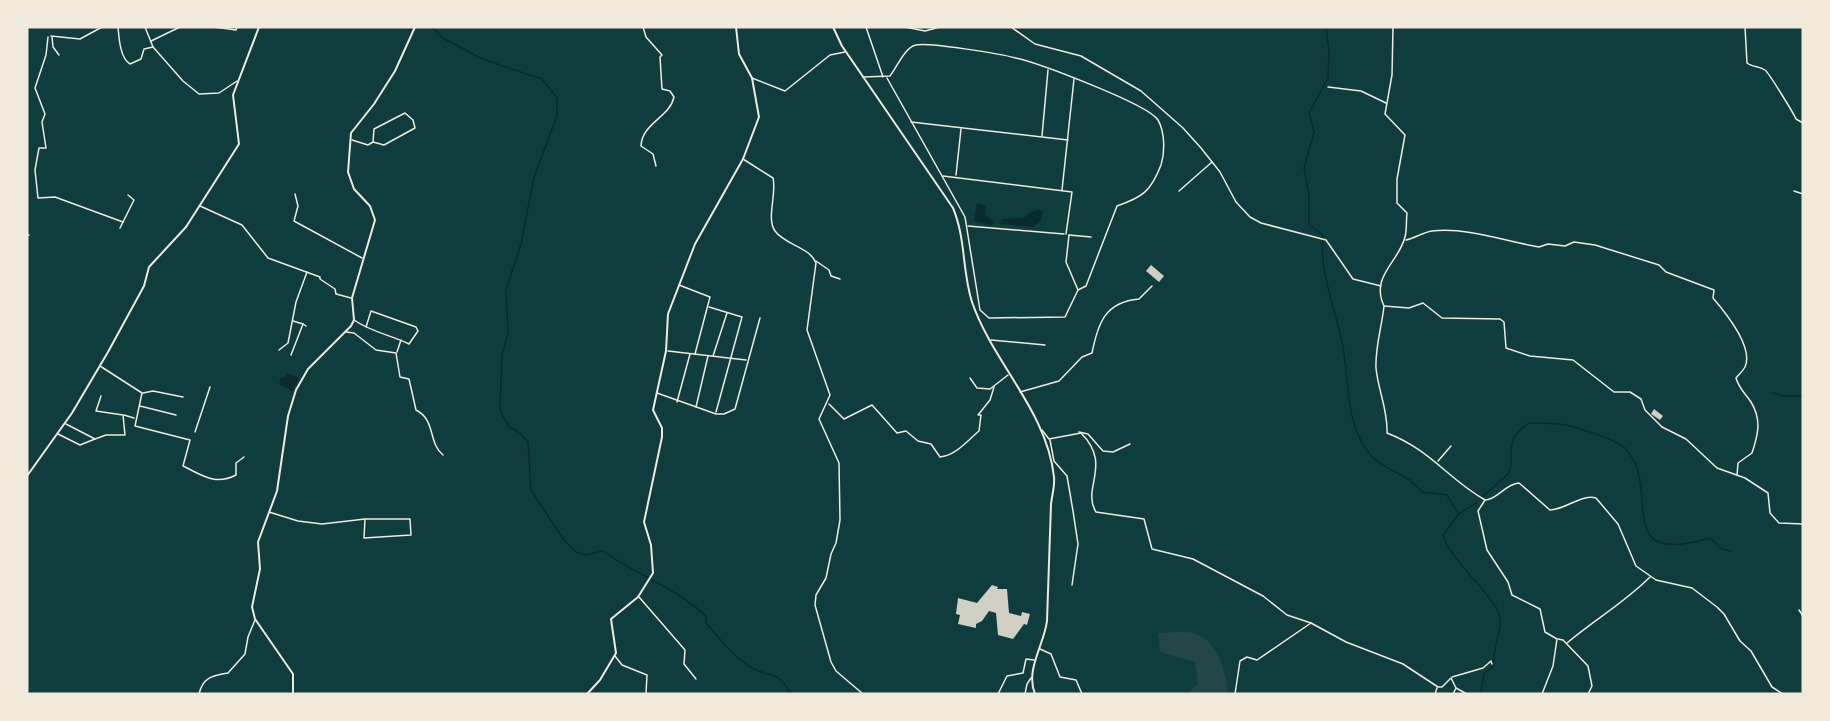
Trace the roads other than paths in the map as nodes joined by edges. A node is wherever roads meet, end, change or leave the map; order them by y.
1 (102, 27) edge
2 (118, 27) edge
3 (144, 27) edge
4 (180, 27) edge
5 (214, 27) edge
6 (237, 27) edge
7 (259, 27) edge
8 (415, 27) edge
9 (643, 27) edge
10 (736, 27) edge
11 (833, 27) edge
12 (866, 27) edge
13 (905, 27) edge
14 (940, 27) edge
15 (1011, 27) edge
16 (1393, 27) edge
17 (1745, 27) edge
18 (49, 37) junction
19 (152, 40) junction
20 (153, 47) junction
21 (845, 52) junction
22 (58, 55) dead end
23 (1048, 70) junction
24 (863, 77) junction
25 (883, 77) junction
26 (887, 77) junction
27 (752, 78) junction
28 (1074, 79) junction
29 (237, 81) junction
30 (1329, 87) dead end
31 (1387, 103) junction
32 (910, 122) junction
33 (1803, 123) edge
34 (961, 128) junction
35 (1042, 137) junction
36 (351, 140) junction
37 (1068, 140) junction
38 (373, 142) junction
39 (742, 159) junction
40 (1212, 162) junction
41 (656, 166) dead end
42 (943, 176) junction
43 (956, 176) junction
44 (1062, 191) junction
45 (1179, 191) dead end
46 (1794, 191) dead end
47 (295, 194) dead end
48 (1803, 194) edge
49 (128, 195) dead end
50 (200, 206) junction
51 (123, 222) junction
52 (967, 226) junction
53 (120, 228) dead end
54 (1067, 234) junction
55 (1091, 237) dead end
56 (1405, 240) junction
57 (362, 258) junction
58 (815, 260) junction
59 (307, 272) junction
60 (840, 279) dead end
61 (678, 285) junction
62 (1152, 285) dead end
63 (1382, 286) junction
64 (1078, 290) junction
65 (352, 298) junction
66 (1384, 306) junction
67 (709, 307) junction
68 (728, 312) junction
69 (760, 318) dead end
70 (354, 320) junction
71 (293, 321) junction
72 (366, 327) junction
73 (346, 332) junction
74 (401, 340) junction
75 (990, 340) junction
76 (1045, 345) dead end
77 (279, 350) dead end
78 (666, 351) junction
79 (396, 353) junction
80 (690, 353) junction
81 (695, 354) junction
82 (291, 355) dead end
83 (709, 355) junction
84 (713, 356) junction
85 (729, 358) junction
86 (747, 360) junction
87 (99, 366) junction
88 (1009, 374) junction
89 (970, 378) dead end
90 (210, 387) dead end
91 (994, 387) junction
92 (142, 393) junction
93 (657, 393) junction
94 (1020, 393) junction
95 (101, 396) dead end
96 (183, 397) dead end
97 (677, 402) junction
98 (828, 404) junction
99 (139, 406) junction
100 (696, 408) junction
101 (716, 414) junction
102 (123, 415) junction
103 (176, 415) dead end
104 (135, 418) junction
105 (65, 424) junction
106 (1042, 429) junction
107 (195, 432) dead end
108 (1078, 432) junction
109 (58, 434) junction
110 (95, 438) junction
111 (1049, 439) junction
112 (1130, 444) dead end
113 (1451, 447) dead end
114 (442, 455) dead end
115 (244, 457) dead end
116 (1437, 462) junction
117 (1737, 475) junction
118 (27, 476) edge
119 (1485, 500) junction
120 (268, 512) junction
121 (365, 519) junction
122 (1803, 524) edge
123 (1650, 577) junction
124 (1072, 585) dead end
125 (638, 597) junction
126 (1799, 610) dead end
127 (1803, 616) edge
128 (255, 619) junction
129 (1311, 623) junction
130 (1557, 639) junction
131 (1567, 643) junction
132 (1040, 649) junction
133 (615, 655) junction
134 (1036, 660) junction
135 (1492, 664) dead end
136 (1032, 678) junction
137 (1451, 678) junction
138 (696, 679) dead end
139 (1438, 687) junction
140 (1456, 688) junction
141 (199, 694) edge
142 (293, 694) edge
143 (587, 694) edge
144 (646, 694) edge
145 (863, 694) edge
146 (998, 694) edge
147 (1025, 694) edge
148 (1035, 694) edge
149 (1082, 694) edge
150 (1235, 694) edge
151 (1435, 694) edge
152 (1453, 694) edge
153 (1467, 694) edge
154 (1542, 694) edge
155 (1588, 694) edge
156 (1783, 694) edge

1 - 18 street
2 - 20 street
3 - 19 street
4 - 19 street
5 - 6 street
7 - 29 main road
8 - 36 main road
9 - 41 street
10 - 27 main road
11 - 21 main road
12 - 25 street
13 - 14 street
15 - 40 street
16 - 31 street
17 - 33 street
18 - 22 street
18 - 51 street
19 - 20 street
20 - 29 street
21 - 24 main road
21 - 27 street
23 - 26 street
23 - 28 street
23 - 35 street
24 - 25 street
24 - 75 main road
25 - 26 street
26 - 32 street
27 - 39 main road
28 - 37 street
28 - 64 street
29 - 50 main road
30 - 31 street
31 - 56 street
32 - 34 street
32 - 42 street
34 - 35 street
34 - 43 street
35 - 37 street
36 - 38 street
36 - 57 main road
37 - 44 street
38 - 38 street
39 - 58 street
39 - 61 main road
40 - 45 street
40 - 63 street
42 - 43 street
42 - 52 street
43 - 44 street
44 - 54 street
46 - 48 street
47 - 57 street
49 - 51 street
50 - 59 street
50 - 87 main road
51 - 53 street
52 - 54 street
52 - 64 street
54 - 55 street
54 - 64 street
56 - 63 street
56 - 117 street
57 - 65 main road
58 - 60 street
58 - 98 street
59 - 65 street
59 - 71 street
61 - 67 street
61 - 78 main road
62 - 94 street
63 - 66 street
65 - 70 main road
66 - 116 street
66 - 117 street
67 - 68 street
67 - 81 street
68 - 84 street
68 - 85 street
69 - 86 street
70 - 72 street
70 - 73 main road
71 - 77 street
71 - 82 street
72 - 74 street
72 - 74 street
73 - 79 street
73 - 120 main road
74 - 79 street
75 - 76 street
75 - 88 main road
78 - 80 street
78 - 93 main road
79 - 114 street
80 - 81 street
80 - 97 street
81 - 83 street
83 - 84 street
83 - 100 street
84 - 85 street
85 - 86 street
85 - 101 street
86 - 101 street
87 - 92 street
87 - 105 main road
88 - 91 street
88 - 94 main road
89 - 91 street
90 - 107 street
91 - 98 street
92 - 96 street
92 - 99 street
93 - 97 street
93 - 125 main road
94 - 106 main road
95 - 102 street
97 - 100 street
98 - 145 street
99 - 103 street
99 - 104 street
100 - 101 street
102 - 104 street
102 - 110 street
104 - 115 street
105 - 109 main road
105 - 110 street
106 - 111 street
106 - 132 main road
108 - 111 street
108 - 112 street
108 - 129 street
109 - 110 street
109 - 118 main road
111 - 124 street
113 - 116 street
116 - 119 street
117 - 122 street
119 - 123 street
119 - 130 street
120 - 121 street
120 - 128 main road
121 - 121 street
123 - 131 street
123 - 156 street
125 - 133 main road
125 - 138 street
126 - 127 street
128 - 141 street
128 - 142 main road
129 - 139 street
129 - 150 street
130 - 131 street
130 - 154 street
131 - 155 street
132 - 134 main road
132 - 149 street
133 - 143 main road
133 - 144 street
134 - 136 main road
134 - 146 street
135 - 137 street
136 - 147 street
136 - 148 main road
137 - 139 street
137 - 140 street
139 - 151 street
140 - 152 street
140 - 153 street

